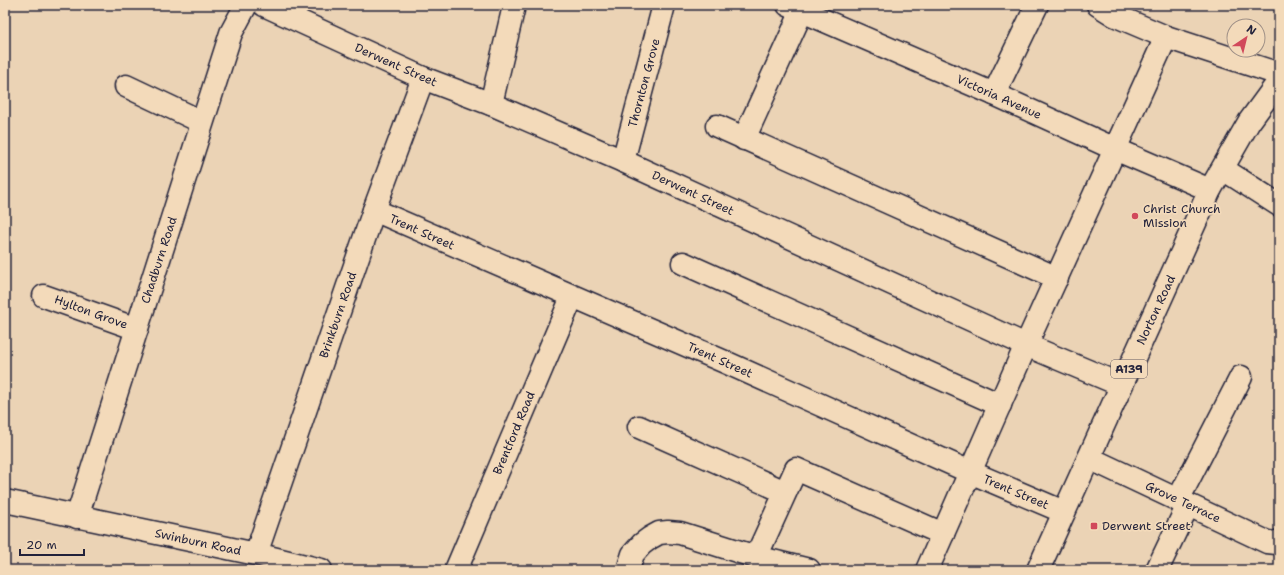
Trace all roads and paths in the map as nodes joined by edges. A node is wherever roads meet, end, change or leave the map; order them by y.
1 (246, 5) edge
2 (264, 5) edge
3 (664, 5) edge
4 (1036, 5) edge
5 (514, 6) dead end
6 (795, 8) edge
7 (1110, 8) edge
8 (1166, 37) junction
9 (1279, 74) edge
10 (422, 78) junction
11 (1279, 81) edge
12 (126, 86) dead end
13 (994, 94) junction
14 (490, 104) junction
15 (202, 122) junction
16 (717, 126) dead end
17 (744, 139) junction
18 (1115, 149) junction
19 (623, 161) junction
20 (1223, 169) junction
21 (1210, 190) junction
22 (1279, 205) edge
23 (374, 210) junction
24 (683, 263) dead end
25 (1057, 278) junction
26 (44, 296) dead end
27 (572, 297) junction
28 (137, 329) junction
29 (1026, 345) junction
30 (1241, 378) dead end
31 (1121, 385) junction
32 (1000, 405) junction
33 (639, 427) dead end
34 (1089, 458) junction
35 (970, 472) junction
36 (785, 492) junction
37 (5, 501) edge
38 (1183, 502) junction
39 (1064, 512) junction
40 (77, 517) junction
41 (943, 534) junction
42 (1279, 541) edge
43 (256, 554) junction
44 (756, 557) junction
45 (321, 570) edge
46 (456, 570) edge
47 (628, 570) edge
48 (809, 570) edge
49 (927, 570) edge
50 (1038, 570) edge
51 (1157, 570) edge

1 - 15 street, Chadburn Road
2 - 10 street, Derwent Street
3 - 19 street, Thornton Grove
4 - 13 street
5 - 14 street
6 - 13 street, Victoria Avenue
6 - 17 street
7 - 8 street
8 - 9 street
8 - 18 street
10 - 14 street, Derwent Street
10 - 23 street, Brinkburn Road
11 - 20 street, Norton Road / A139
12 - 15 street
13 - 18 street, Victoria Avenue
14 - 19 street, Derwent Street
15 - 28 street, Chadburn Road
16 - 17 street
17 - 25 street
18 - 21 street, Victoria Avenue
18 - 25 street
19 - 29 street, Derwent Street
20 - 21 street, Norton Road / A139
20 - 22 street
21 - 31 street, Norton Road / A139
23 - 27 street, Trent Street
23 - 43 street, Brinkburn Road
24 - 32 street
25 - 29 street
26 - 28 street, Hylton Grove
27 - 35 street, Trent Street
27 - 46 street, Brentford Road
28 - 40 street, Chadburn Road
29 - 31 street, Derwent Street
29 - 32 street
30 - 38 street
31 - 34 street, Norton Road / A139
32 - 35 street
33 - 36 street
34 - 38 street, Grove Terrace
34 - 39 street, Norton Road / A139
35 - 39 street, Trent Street
35 - 41 street
36 - 41 street
36 - 44 street
37 - 40 street, Swinburn Road
38 - 42 street, Grove Terrace
38 - 51 street
39 - 50 street, Norton Road / A139
40 - 43 street, Swinburn Road
41 - 49 street
43 - 45 street, Swinburn Road
44 - 47 street
44 - 48 street

